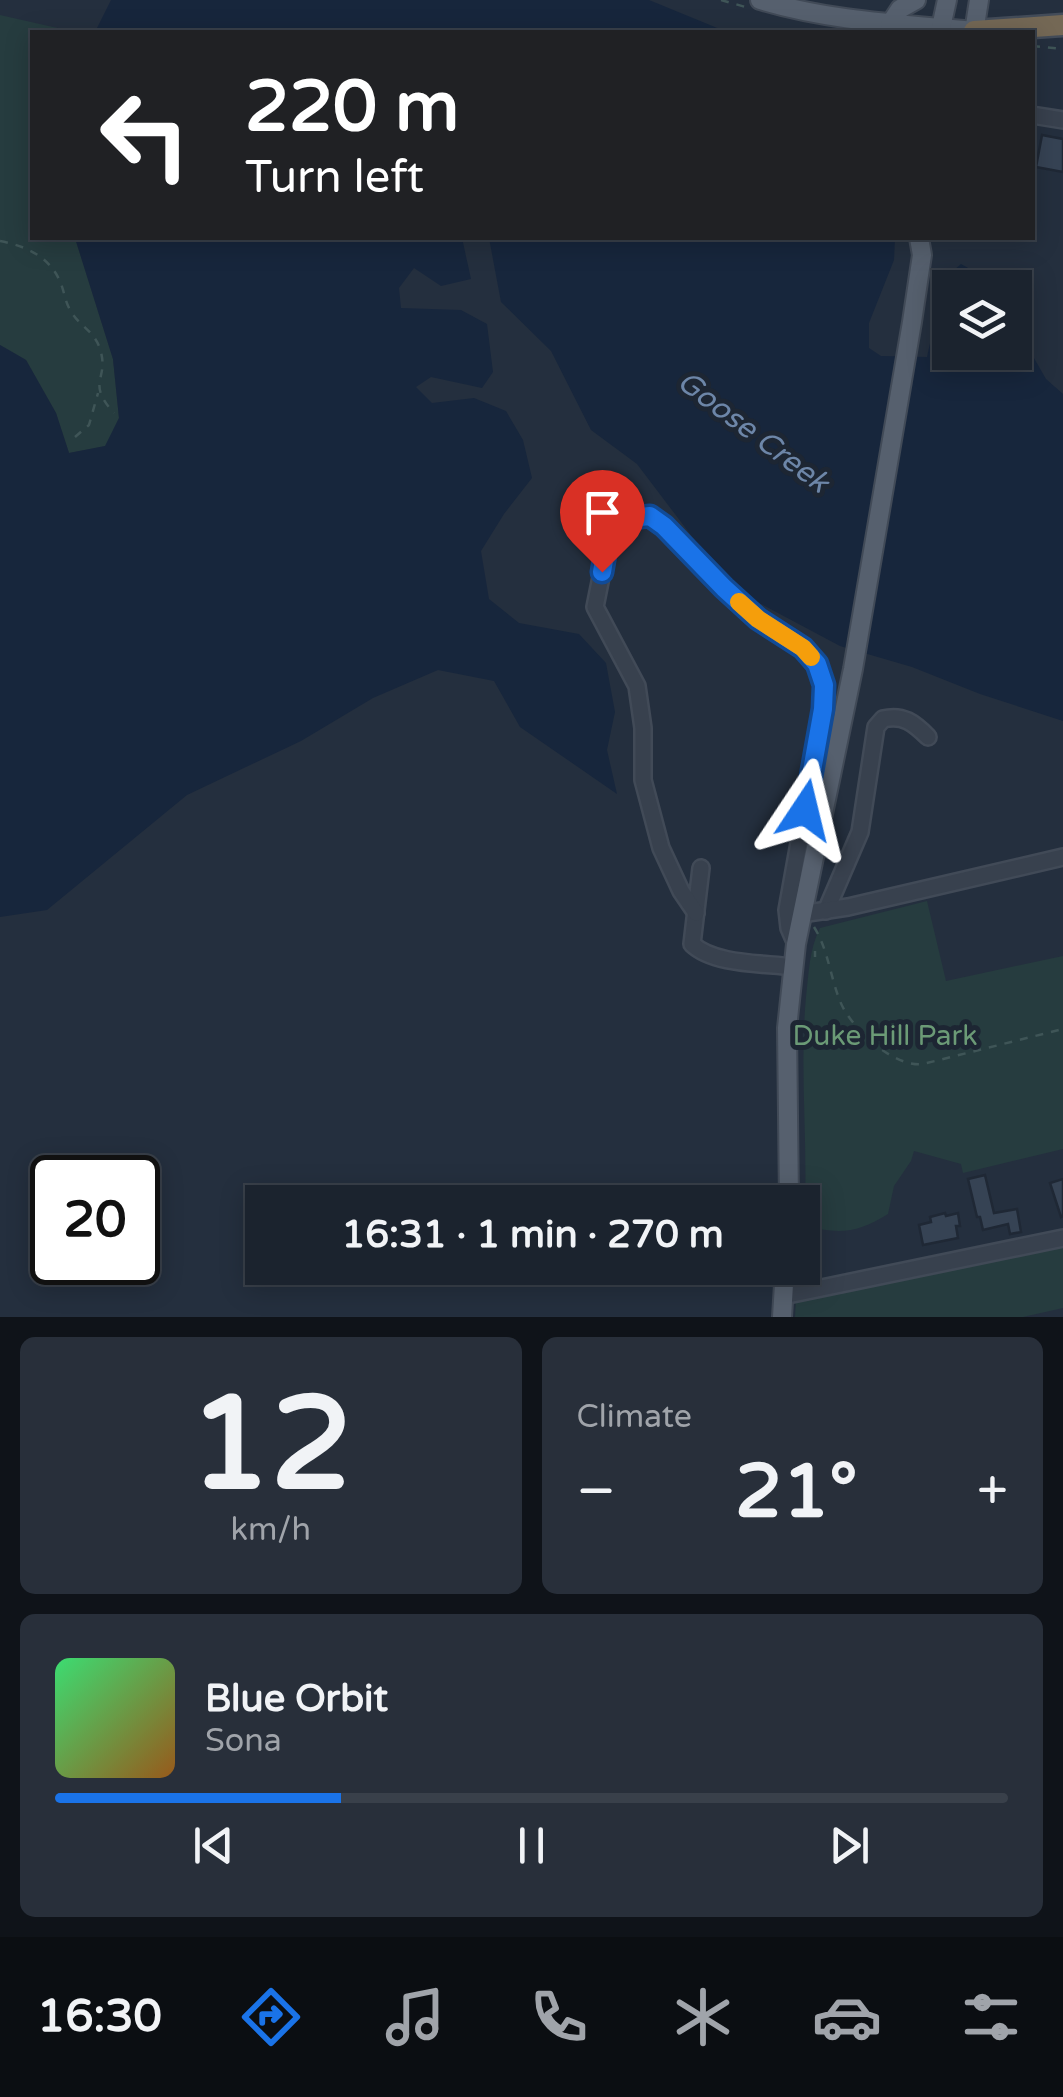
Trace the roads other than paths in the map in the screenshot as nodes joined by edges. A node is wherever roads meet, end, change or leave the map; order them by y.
1 (760, 0) edge
2 (916, 0) edge
3 (947, 0) edge
4 (980, 0) edge
5 (812, 13) junction
6 (890, 24) junction
7 (1063, 25) edge
8 (837, 30) edge
9 (940, 30) edge
10 (974, 30) edge
11 (999, 30) edge
12 (1035, 115) edge
13 (1063, 120) edge
14 (921, 246) edge
15 (928, 736) dead end
16 (1063, 856) edge
17 (701, 868) dead end
18 (826, 911) junction
19 (696, 914) junction
20 (810, 923) junction
21 (806, 941) junction
22 (793, 967) junction
23 (789, 1185) edge
24 (1063, 1238) edge
25 (784, 1285) edge
26 (783, 1296) junction
27 (782, 1317) edge

1 - 5 main road
2 - 6 main road
3 - 9 main road
4 - 10 main road
5 - 6 main road
5 - 8 main road
6 - 9 main road
7 - 11 highway
12 - 13 street
14 - 20 main road
15 - 18 street
16 - 18 street
17 - 19 street
18 - 20 street
19 - 21 street
19 - 22 street
20 - 21 main road
21 - 22 main road
22 - 23 main road
24 - 26 street
25 - 26 main road
26 - 27 main road

